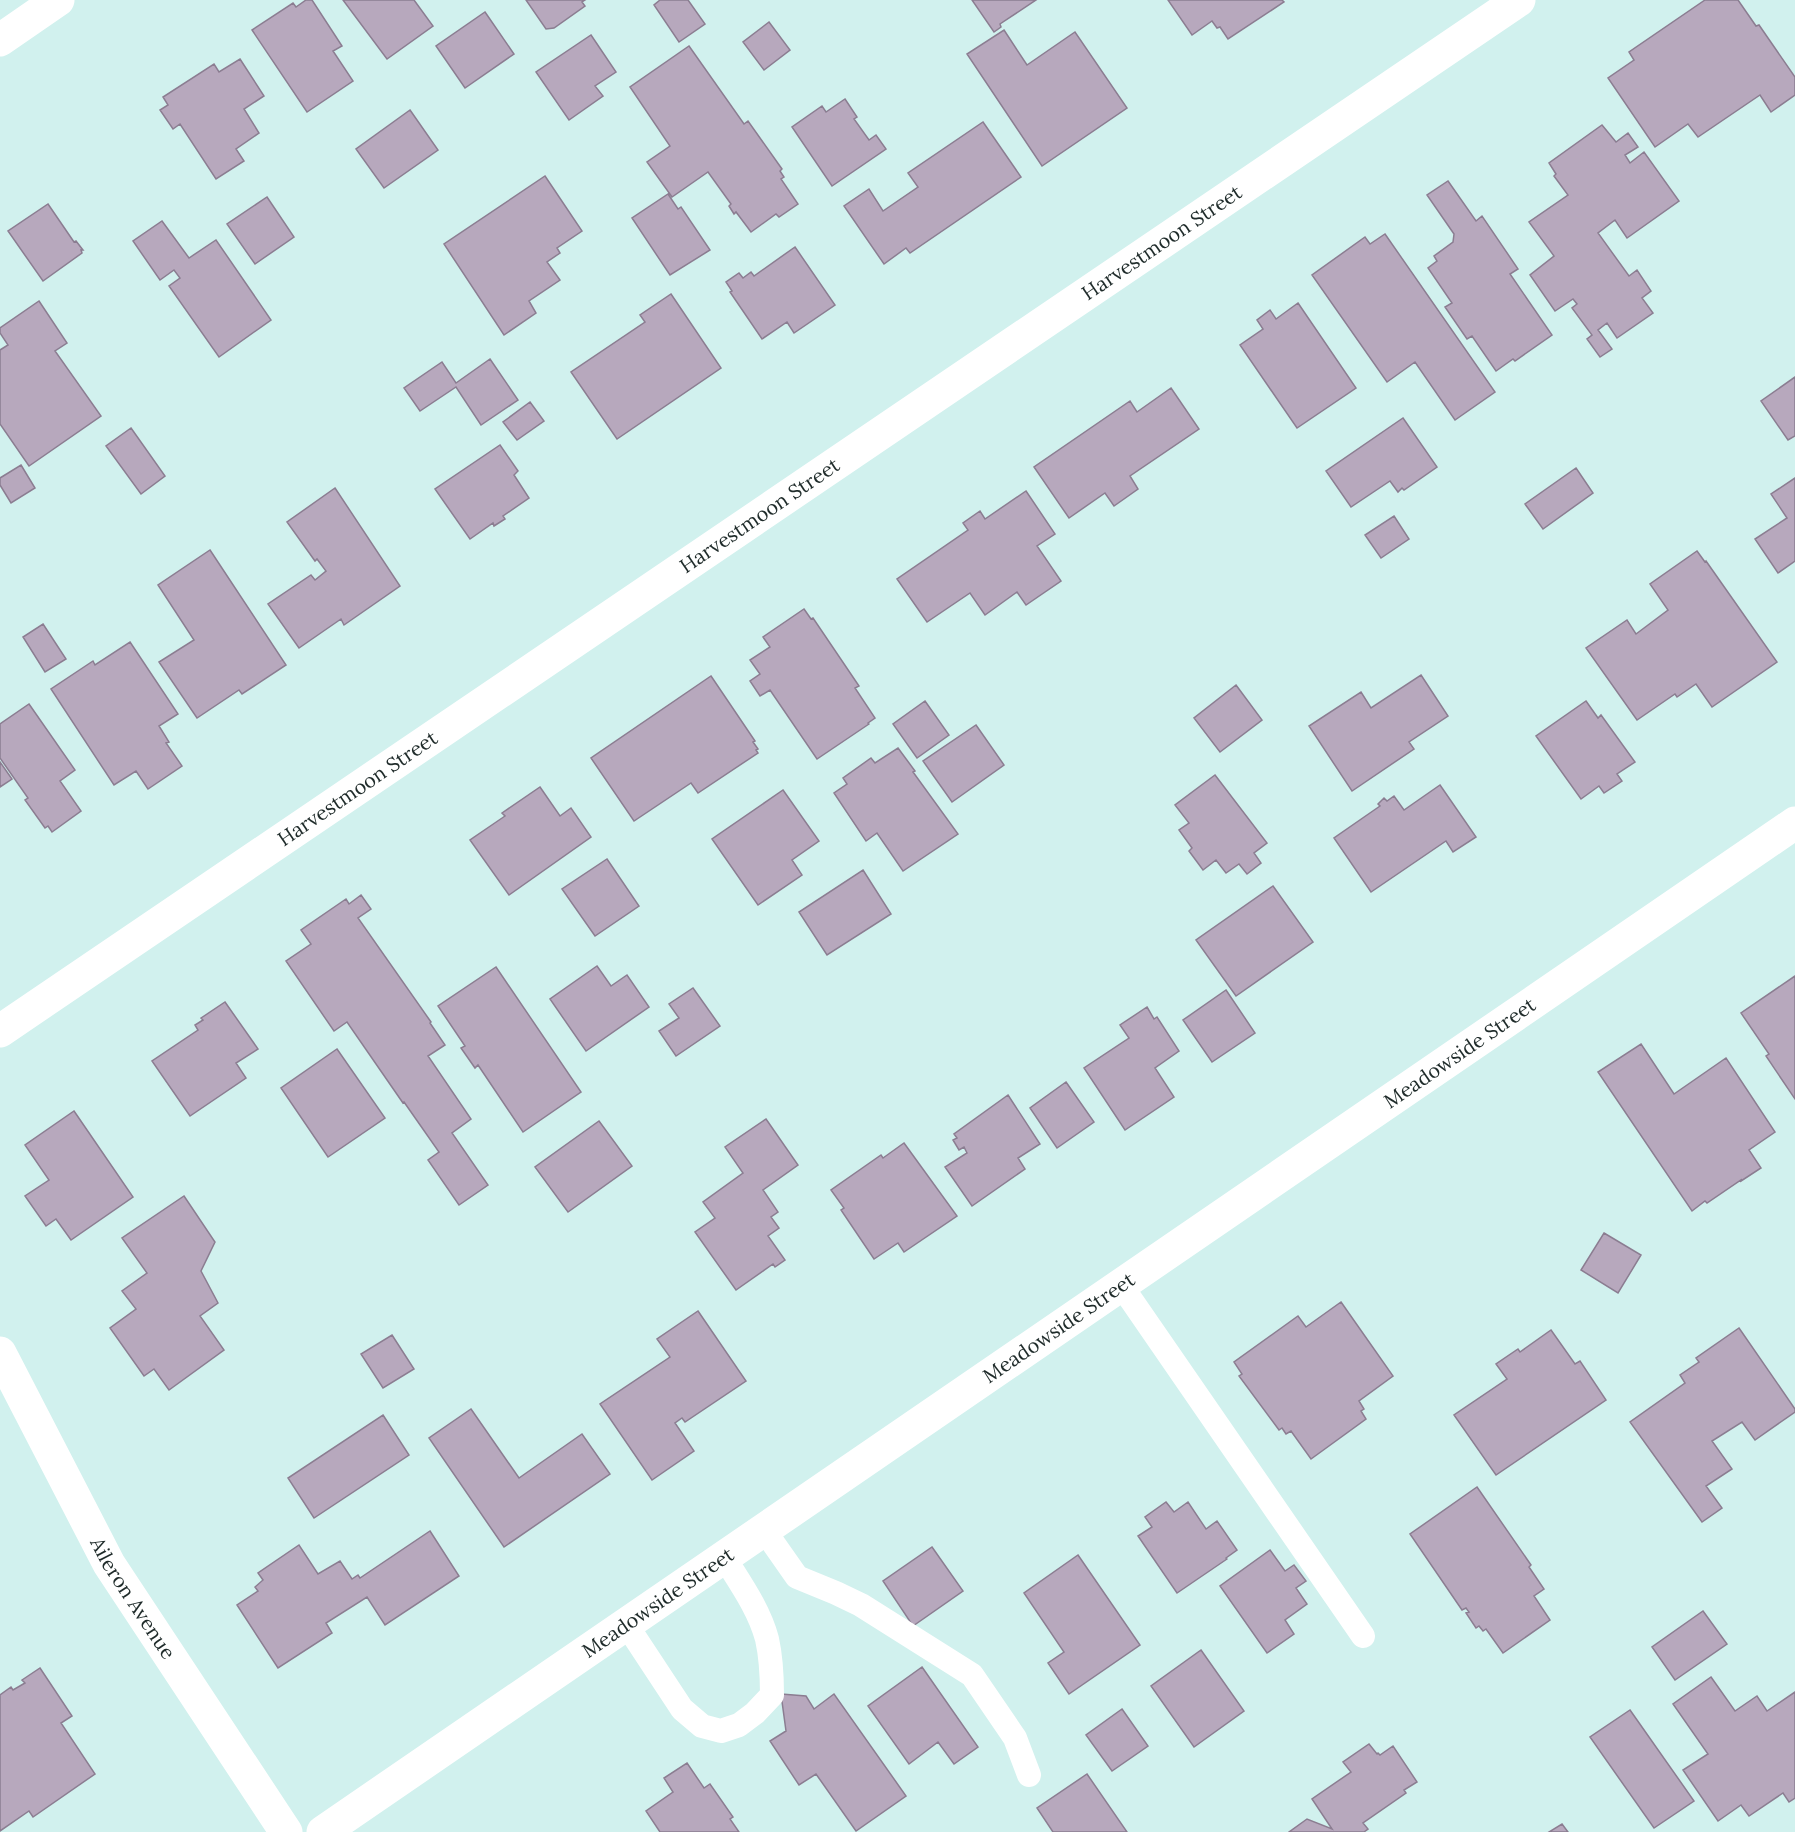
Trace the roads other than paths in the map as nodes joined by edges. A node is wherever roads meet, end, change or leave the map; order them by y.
1 (58, 0) edge
2 (1519, 0) edge
3 (0, 40) edge
4 (1795, 823) edge
5 (0, 1031) edge
6 (1121, 1285) junction
7 (0, 1353) edge
8 (764, 1530) junction
9 (724, 1557) junction
10 (626, 1624) junction
11 (1363, 1636) dead end
12 (1029, 1775) dead end
13 (286, 1832) edge
14 (323, 1832) edge

1 - 3 street
2 - 5 street, Harvestmoon Street
4 - 6 street, Meadowside Street
6 - 8 street, Meadowside Street
6 - 11 lane
7 - 13 street, Aileron Avenue
8 - 9 street, Meadowside Street
8 - 12 lane
9 - 10 street, Meadowside Street
9 - 10 lane
10 - 14 street, Meadowside Street

